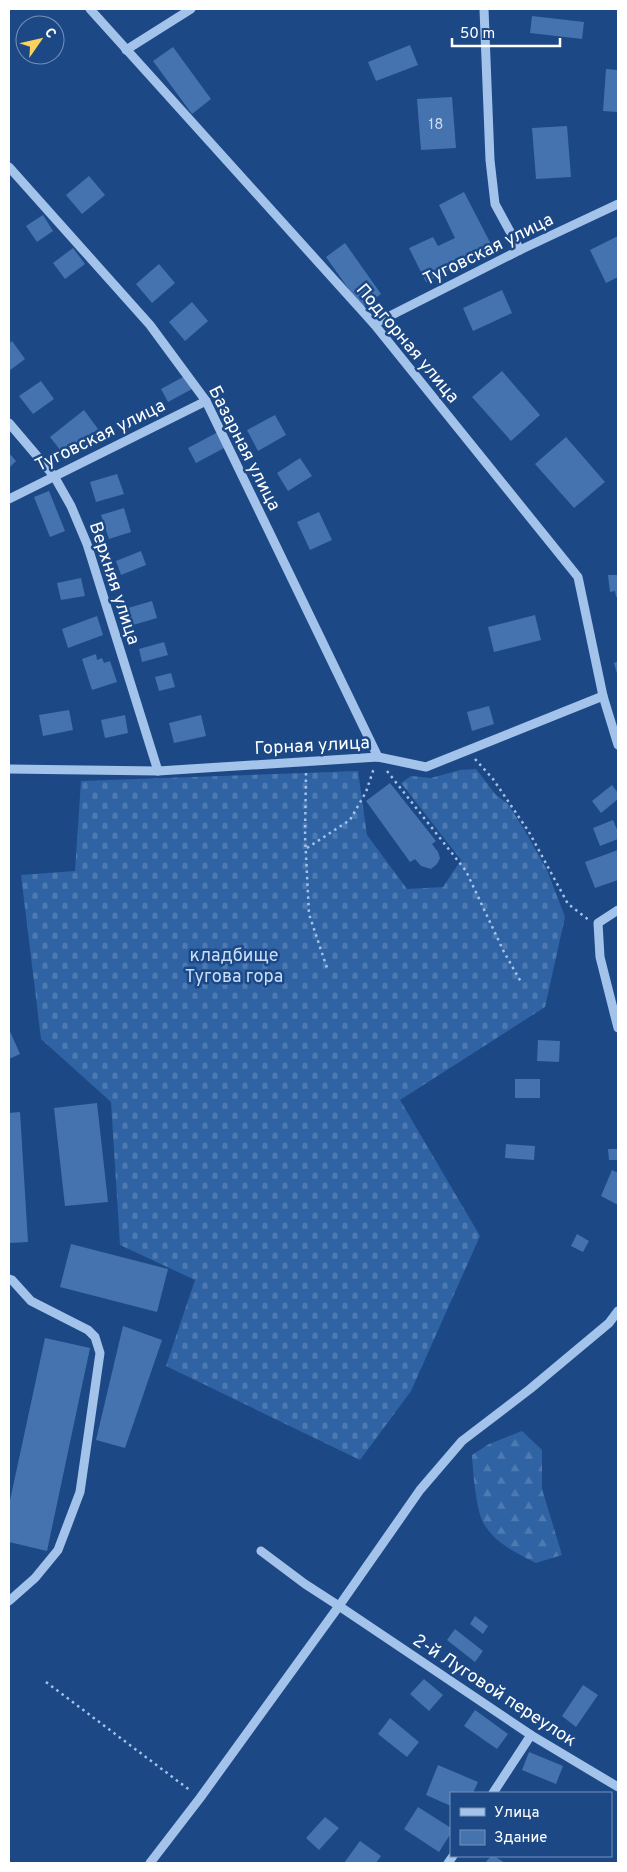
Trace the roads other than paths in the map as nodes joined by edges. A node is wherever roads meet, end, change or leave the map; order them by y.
1 (90, 9) edge
2 (191, 9) edge
3 (484, 9) edge
4 (126, 50) junction
5 (9, 167) edge
6 (618, 204) edge
7 (520, 250) junction
8 (374, 324) junction
9 (206, 401) junction
10 (9, 423) edge
11 (54, 476) junction
12 (9, 498) edge
13 (603, 696) junction
14 (618, 745) edge
15 (378, 757) junction
16 (9, 770) edge
17 (158, 771) junction
18 (618, 910) edge
19 (618, 1028) edge
20 (9, 1279) edge
21 (618, 1311) edge
22 (260, 1551) dead end
23 (9, 1601) edge
24 (339, 1606) junction
25 (531, 1735) junction
26 (618, 1787) edge
27 (494, 1792) edge
28 (150, 1863) edge

1 - 4 street, Подгорная улица
2 - 4 street
3 - 7 street
4 - 8 street, Подгорная улица
5 - 9 street, Базарная улица
6 - 7 street, Туговская улица
7 - 8 street, Туговская улица
8 - 13 street, Подгорная улица
9 - 11 street, Туговская улица
9 - 15 street, Базарная улица
10 - 11 street, Верхняя улица
11 - 12 street, Туговская улица
11 - 17 street, Верхняя улица
13 - 14 street, Подгорная улица
13 - 15 street, Горная улица
15 - 17 street, Горная улица
16 - 17 street, Горная улица
18 - 19 street
20 - 23 street
21 - 24 street
22 - 24 street, 2-й Луговой переулок
24 - 25 street, 2-й Луговой переулок
24 - 28 street
25 - 26 street, 2-й Луговой переулок
25 - 27 street

